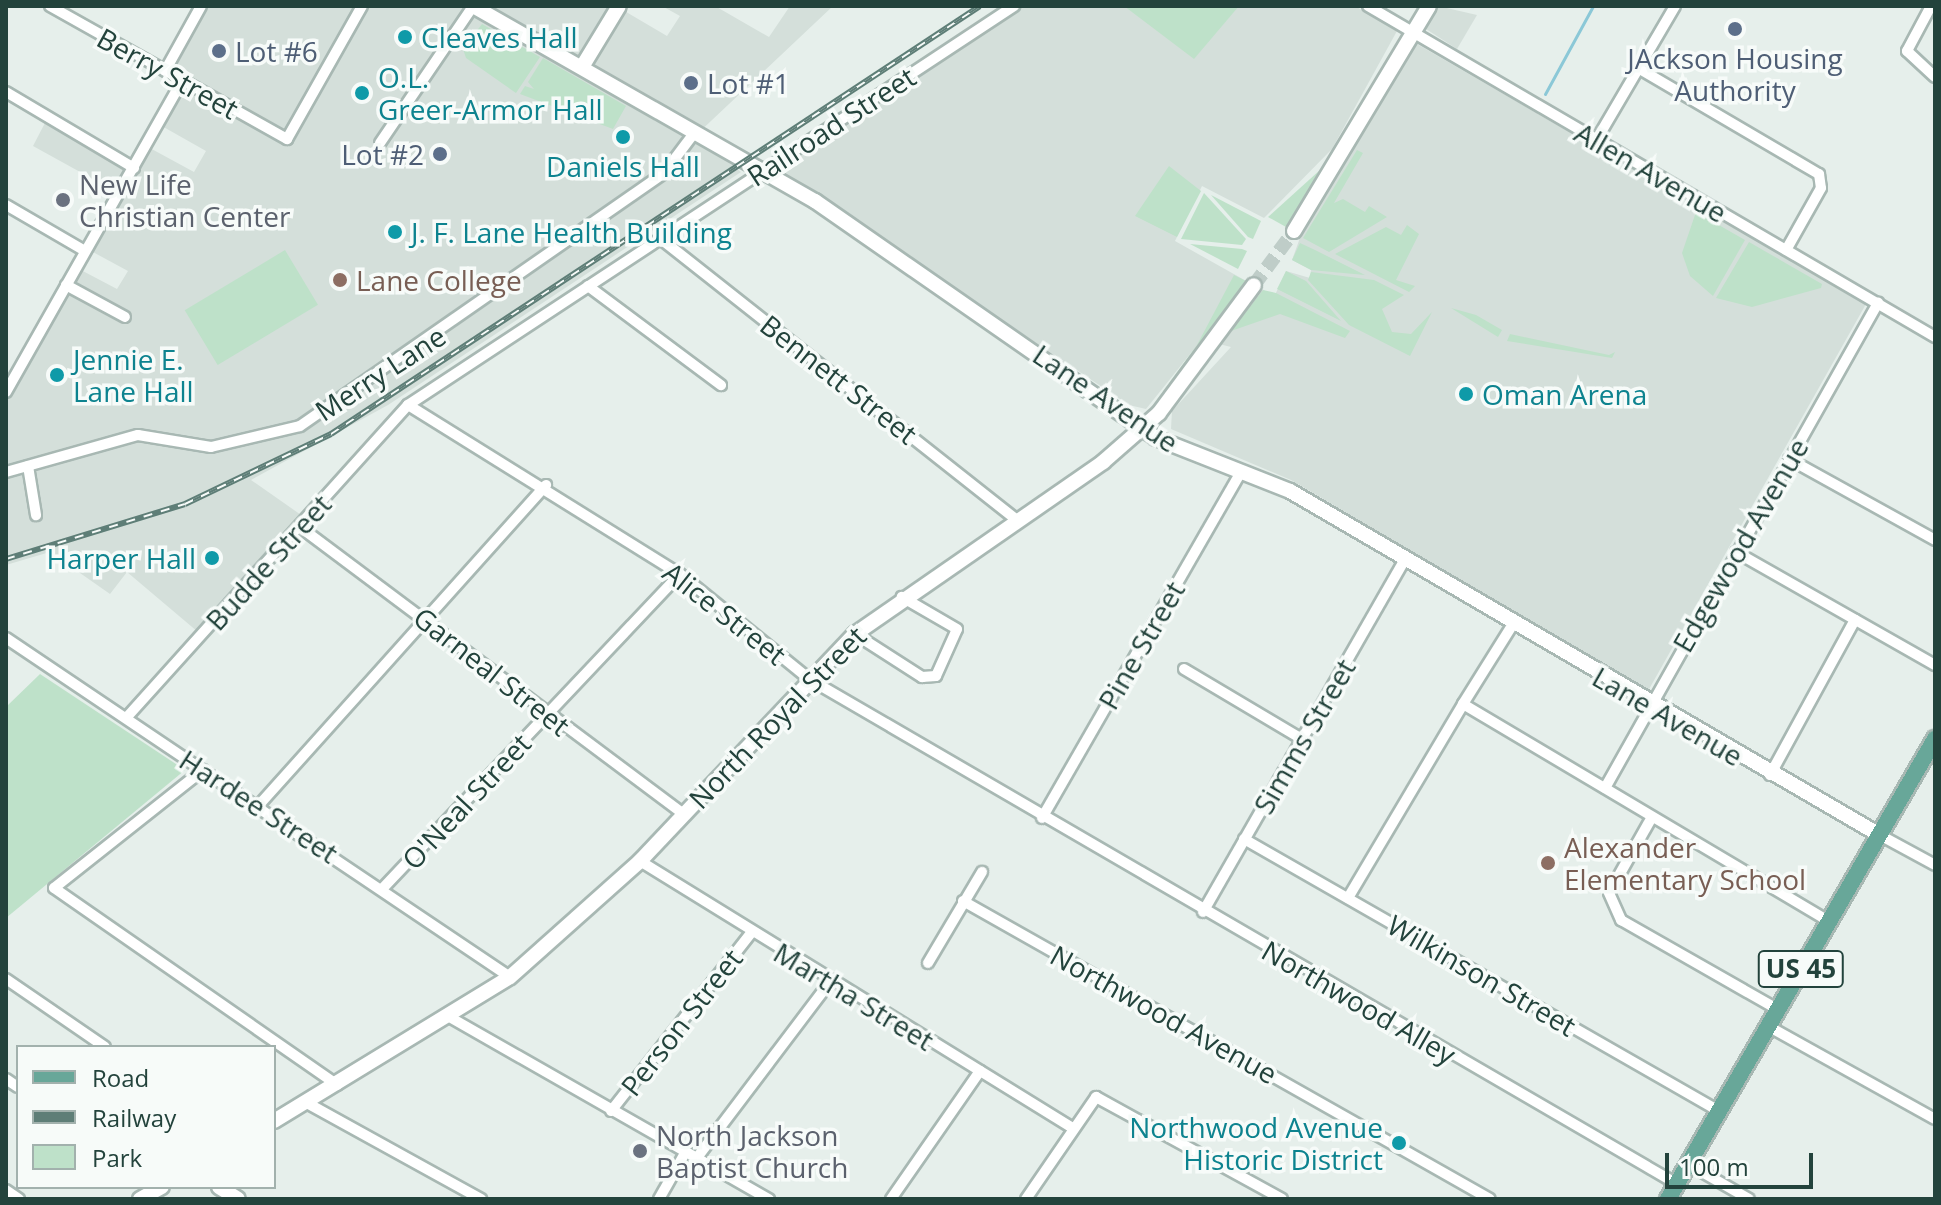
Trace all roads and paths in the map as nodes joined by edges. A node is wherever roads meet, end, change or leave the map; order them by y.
1 (50, 6) edge
2 (201, 6) edge
3 (362, 6) edge
4 (473, 6) edge
5 (619, 6) edge
6 (1014, 6) edge
7 (1368, 6) edge
8 (1429, 6) edge
9 (1675, 6) edge
10 (1926, 8) edge
11 (1413, 33) junction
12 (582, 67) junction
13 (1638, 68) junction
14 (165, 71) junction
15 (1935, 77) edge
16 (182, 81) junction
17 (6, 92) edge
18 (695, 132) junction
19 (1597, 139) junction
20 (380, 143) dead end
21 (134, 168) junction
22 (761, 170) junction
23 (6, 205) edge
24 (1294, 231) tunnel mouth
25 (661, 239) junction
26 (1786, 250) junction
27 (85, 251) junction
28 (66, 285) junction
29 (1254, 285) tunnel mouth
30 (588, 286) junction
31 (1878, 303) junction
32 (125, 317) dead end
33 (1935, 337) edge
34 (721, 385) dead end
35 (6, 392) edge
36 (408, 405) junction
37 (1141, 429) junction
38 (1789, 459) junction
39 (28, 466) junction
40 (6, 472) edge
41 (1241, 472) junction
42 (546, 485) junction
43 (36, 515) dead end
44 (1015, 519) junction
45 (300, 527) junction
46 (1935, 540) edge
47 (1736, 552) junction
48 (1405, 560) junction
49 (680, 574) junction
50 (901, 596) junction
51 (425, 618) junction
52 (1855, 620) junction
53 (1513, 624) junction
54 (855, 634) junction
55 (6, 638) edge
56 (1935, 665) edge
57 (1184, 669) dead end
58 (809, 679) junction
59 (1463, 704) junction
60 (1649, 706) junction
61 (548, 715) junction
62 (127, 717) junction
63 (1302, 739) junction
64 (1935, 739) edge
65 (203, 770) junction
66 (1770, 775) junction
67 (1605, 788) junction
68 (259, 805) junction
69 (684, 814) junction
70 (1652, 817) junction
71 (1042, 818) junction
72 (1878, 834) junction
73 (1244, 839) junction
74 (640, 861) junction
75 (1935, 865) edge
76 (982, 872) dead end
77 (383, 888) junction
78 (1348, 898) junction
79 (963, 901) junction
80 (1203, 912) junction
81 (1828, 921) junction
82 (751, 933) junction
83 (928, 963) dead end
84 (510, 977) junction
85 (6, 979) edge
86 (829, 983) junction
87 (1777, 1009) junction
88 (446, 1015) junction
89 (1768, 1026) junction
90 (102, 1045) edge
91 (980, 1071) junction
92 (337, 1085) junction
93 (307, 1103) junction
94 (611, 1111) junction
95 (1719, 1111) junction
96 (1935, 1119) edge
97 (276, 1120) edge
98 (1071, 1127) junction
99 (685, 1153) junction
100 (696, 1159) junction
101 (1688, 1164) junction
102 (158, 1189) edge
103 (6, 1190) edge
104 (1673, 1192) edge
105 (19, 1199) edge
106 (140, 1199) edge
107 (481, 1199) edge
108 (659, 1199) edge
109 (769, 1199) edge
110 (891, 1199) edge
111 (1026, 1199) edge
112 (1282, 1199) edge
113 (1490, 1199) edge
114 (1749, 1199) edge

1 - 14 street, Berry Street
2 - 14 street
3 - 16 street, Berry Street
4 - 12 street, Lane Avenue
4 - 20 street
5 - 12 street
6 - 22 street, Railroad Street
7 - 11 street, Allen Avenue
8 - 11 street
9 - 13 street
10 - 15 street
11 - 19 street, Allen Avenue
11 - 24 street
12 - 18 street, Lane Avenue
13 - 19 street
13 - 26 street
14 - 16 street, Berry Street
16 - 21 street
17 - 21 street
18 - 22 street, Lane Avenue
18 - 39 street, Merry Lane
19 - 26 street, Allen Avenue
21 - 27 street
22 - 25 street, Railroad Street
22 - 37 street, Lane Avenue
23 - 27 street
25 - 30 street, Railroad Street
25 - 44 street, Bennett Street
26 - 31 street, Allen Avenue
27 - 28 street
28 - 32 street
28 - 35 street
29 - 37 street, North Royal Street
30 - 34 street
30 - 36 street, Railroad Street
31 - 33 street, Allen Avenue
31 - 38 street, Edgewood Avenue
36 - 42 street, Alice Street
36 - 45 street, Budde Street
37 - 41 street, Lane Avenue
37 - 44 street, North Royal Street
38 - 46 street
38 - 47 street, Edgewood Avenue
39 - 40 street, Merry Lane
39 - 43 street
41 - 48 street, Lane Avenue
41 - 71 street, Pine Street
42 - 49 street, Alice Street
42 - 51 street
44 - 50 street, North Royal Street
45 - 51 street, Garneal Street
45 - 62 street, Budde Street
47 - 52 street
47 - 60 street, Edgewood Avenue
48 - 53 street, Lane Avenue
48 - 63 street, Simms Street
49 - 58 street, Alice Street
49 - 61 street, O'Neal Street
50 - 54 street, North Royal Street
50 - 54 street
51 - 61 street, Garneal Street
51 - 68 street
52 - 56 street
52 - 66 street
53 - 59 street
53 - 60 street, Lane Avenue
54 - 58 street, North Royal Street
55 - 62 street, Hardee Street
57 - 63 street
58 - 69 street, North Royal Street
58 - 71 street, Alice Street
59 - 67 street
59 - 78 street
60 - 66 street, Lane Avenue
60 - 67 street, Edgewood Avenue
61 - 69 street, Garneal Street
61 - 77 street, O'Neal Street
62 - 65 street, Hardee Street
63 - 73 street, Simms Street
64 - 72 main road, US 45
65 - 68 street, Hardee Street
65 - 92 street
66 - 72 street, Lane Avenue
67 - 70 street
68 - 77 street, Hardee Street
69 - 74 street, North Royal Street
70 - 81 street
70 - 87 street
71 - 80 street, Northwood Alley
72 - 75 street
72 - 81 main road, US 45
73 - 78 street, Wilkinson Street
73 - 80 street, Simms Street
74 - 82 street, Martha Street
74 - 84 street, North Royal Street
76 - 79 street
77 - 84 street, Hardee Street
78 - 95 street, Wilkinson Street
79 - 83 street
79 - 113 street, Northwood Avenue
80 - 104 street, Northwood Alley
81 - 87 main road, US 45
82 - 86 street, Martha Street
82 - 94 street, Person Street
84 - 88 street, North Royal Street
85 - 90 street
86 - 91 street, Martha Street
86 - 100 street
87 - 89 main road, US 45
88 - 92 street, North Royal Street
88 - 94 street
89 - 95 main road, US 45
89 - 96 street
91 - 98 street, Martha Street
91 - 110 street
92 - 93 street, North Royal Street
93 - 97 street, North Royal Street
93 - 107 street
94 - 99 street
95 - 101 main road, US 45
98 - 111 street
98 - 112 street
99 - 100 street
99 - 108 street
100 - 109 street
101 - 104 main road, US 45
101 - 114 street
102 - 106 street
103 - 105 street

